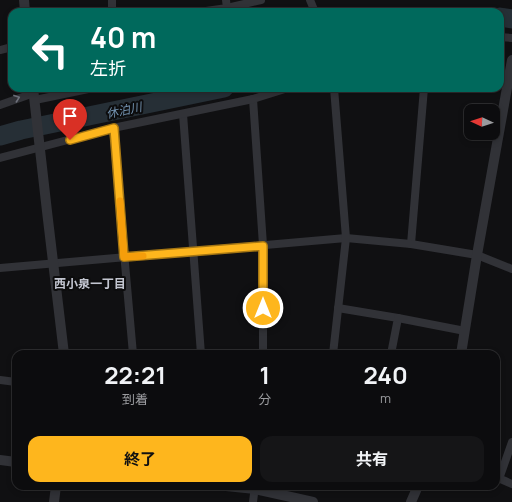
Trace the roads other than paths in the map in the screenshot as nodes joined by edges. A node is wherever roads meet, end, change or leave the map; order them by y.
1 (261, 0) edge
2 (227, 4) edge
3 (213, 8) edge
4 (512, 62) edge
5 (46, 92) edge
6 (275, 92) edge
7 (334, 92) edge
8 (424, 92) edge
9 (34, 93) edge
10 (253, 99) junction
11 (0, 105) edge
12 (183, 114) junction
13 (114, 128) junction
14 (40, 144) junction
15 (0, 158) edge
16 (346, 238) junction
17 (411, 244) junction
18 (263, 246) junction
19 (194, 251) junction
20 (477, 255) junction
21 (124, 257) junction
22 (52, 264) junction
23 (0, 268) edge
24 (512, 268) edge
25 (338, 308) junction
26 (398, 318) junction
27 (465, 331) junction
28 (63, 350) edge
29 (132, 350) edge
30 (201, 350) edge
31 (263, 350) edge
32 (333, 350) edge
33 (392, 350) edge
34 (462, 350) edge
35 (0, 380) edge
36 (12, 382) edge
37 (512, 442) edge
38 (0, 460) edge
39 (12, 462) edge
40 (500, 471) edge
41 (500, 479) edge
42 (512, 484) edge
43 (56, 490) edge
44 (255, 490) edge
45 (263, 490) edge
46 (416, 490) edge
47 (54, 502) edge
48 (253, 502) edge
49 (312, 502) edge
50 (411, 502) edge

1 - 2 street
2 - 3 street
4 - 20 street
5 - 9 street
6 - 10 street
7 - 16 street
8 - 17 street
11 -> 9 street
9 - 14 street
10 - 12 street
10 - 18 street
12 - 13 street
12 - 19 street
13 - 14 street
13 - 21 street
14 - 15 street
14 - 22 street
16 - 17 street
16 - 18 street
16 - 25 street
17 - 20 street
18 - 19 street
18 - 31 street
19 - 21 street
19 - 30 street
20 - 24 street
20 - 27 street
21 - 22 street
21 - 29 street
22 - 23 street
22 - 28 street
25 - 26 street
25 - 32 street
26 - 27 street
26 - 33 street
27 - 34 street
35 - 36 street
37 - 40 street
38 - 39 street
41 - 42 street
43 - 47 street
44 - 48 street
45 - 49 street
46 - 50 street

